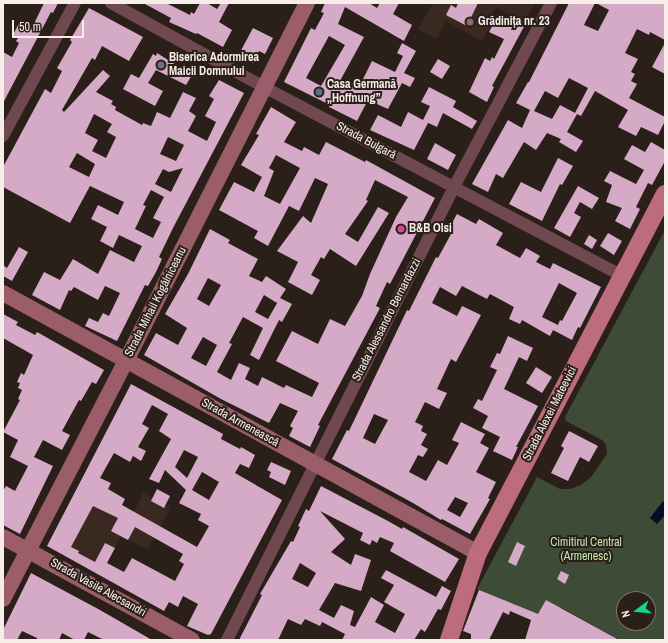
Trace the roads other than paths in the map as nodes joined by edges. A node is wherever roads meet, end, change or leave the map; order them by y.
1 (75, 3) edge
2 (111, 3) edge
3 (307, 3) edge
4 (551, 3) edge
5 (264, 87) junction
6 (3, 136) edge
7 (454, 187) junction
8 (665, 194) edge
9 (622, 276) junction
10 (3, 293) edge
11 (126, 361) junction
12 (314, 464) junction
13 (3, 537) edge
14 (28, 550) junction
15 (478, 553) junction
16 (3, 599) edge
17 (192, 640) edge
18 (227, 640) edge
19 (449, 640) edge

1 - 6 street
2 - 5 street, Strada Bulgară
3 - 5 main road, Strada Mihail Kogălniceanu
4 - 7 street, Strada Alessandro Bernardazzi
5 - 7 street, Strada Bulgară
5 - 11 main road, Strada Mihail Kogălniceanu
7 - 9 street, Strada Bulgară
7 - 12 street, Strada Alessandro Bernardazzi
8 - 9 main road, Strada Alexei Mateevici
9 - 15 main road, Strada Alexei Mateevici
10 - 11 main road, Strada Armenească
11 - 12 main road, Strada Armenească
11 - 14 main road, Strada Mihail Kogălniceanu
12 - 15 main road, Strada Armenească
12 - 18 street, Strada Alessandro Bernardazzi
13 - 14 main road, Strada Vasile Alecsandri
14 - 16 main road, Strada Mihail Kogălniceanu
14 - 17 main road, Strada Vasile Alecsandri
15 - 19 main road, Strada Alexei Mateevici

